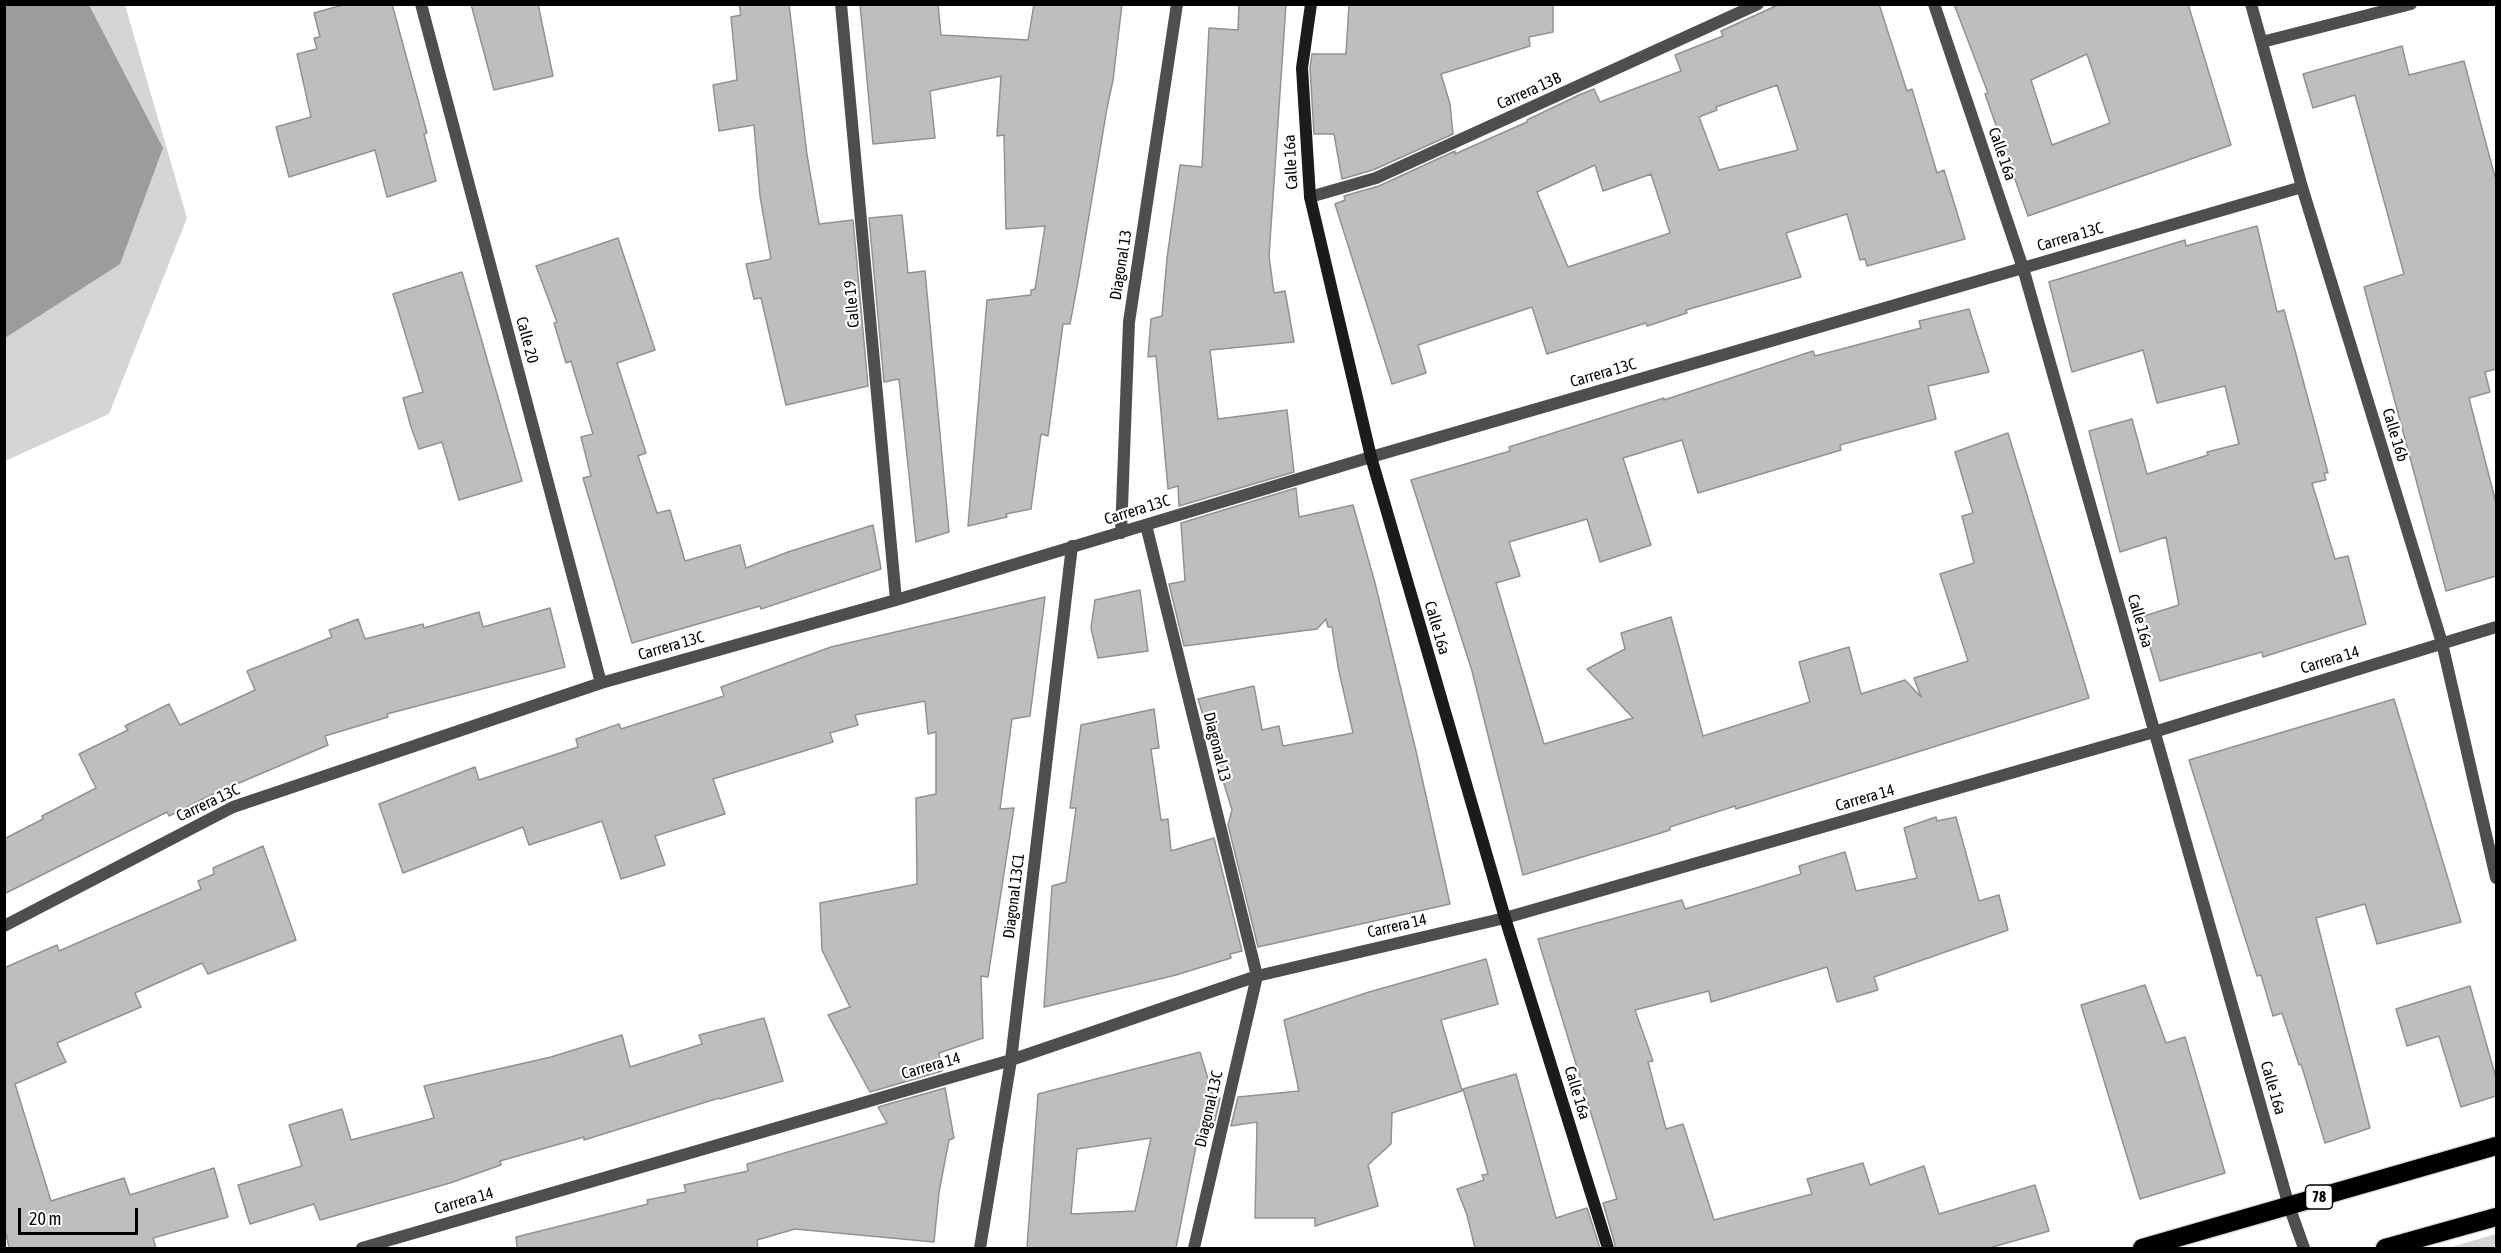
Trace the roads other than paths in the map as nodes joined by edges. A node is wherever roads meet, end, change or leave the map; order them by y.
1 (421, 4) edge
2 (841, 4) edge
3 (1177, 4) edge
4 (1311, 4) edge
5 (1758, 4) edge
6 (1934, 4) edge
7 (2251, 4) edge
8 (2411, 4) edge
9 (2262, 42) junction
10 (2302, 187) junction
11 (1310, 197) junction
12 (2024, 268) junction
13 (1371, 457) junction
14 (1146, 525) junction
15 (1121, 533) junction
16 (1072, 546) junction
17 (896, 600) junction
18 (2496, 627) edge
19 (2442, 643) junction
20 (601, 683) junction
21 (2154, 732) junction
22 (2496, 878) edge
23 (1504, 918) junction
24 (4, 926) edge
25 (1257, 976) junction
26 (1011, 1060) junction
27 (2496, 1146) edge
28 (2289, 1206) junction
29 (2496, 1217) edge
30 (362, 1248) edge
31 (980, 1248) edge
32 (1194, 1248) edge
33 (1608, 1248) edge
34 (2142, 1248) edge
35 (2304, 1248) edge
36 (2385, 1248) edge

1 - 20 street, Calle 20
2 - 17 street, Calle 19
3 - 15 street, Diagonal 13
4 - 11 main road, Calle 16a
5 - 11 street, Carrera 13B
6 - 12 street, Calle 16a
7 - 9 street, Calle 16b
8 - 9 street
9 - 10 street, Calle 16b
10 - 12 street, Carrera 13C
10 - 19 street, Calle 16b
11 - 13 main road, Calle 16a
12 - 13 street, Carrera 13C
12 - 21 street, Calle 16a
13 - 14 street, Carrera 13C
13 - 23 main road, Calle 16a
14 - 15 street, Carrera 13C
14 - 25 street, Diagonal 13
15 - 16 street, Carrera 13C
16 - 17 street, Carrera 13C
16 - 26 street, Diagonal 13C1
17 - 20 street, Carrera 13C
18 - 19 street, Carrera 14
19 - 21 street, Carrera 14
19 - 22 street, Calle 16b
20 - 24 street, Carrera 13C
21 - 23 street, Carrera 14
21 - 28 street, Calle 16a
23 - 25 street, Carrera 14
23 - 33 main road, Calle 16a
25 - 26 street, Carrera 14
25 - 32 street, Diagonal 13C
26 - 30 street, Carrera 14
26 - 31 street, Diagonal 13C1
27 - 28 highway, 78
28 - 34 highway, 78
28 - 35 street, Calle 16a
29 - 36 highway

